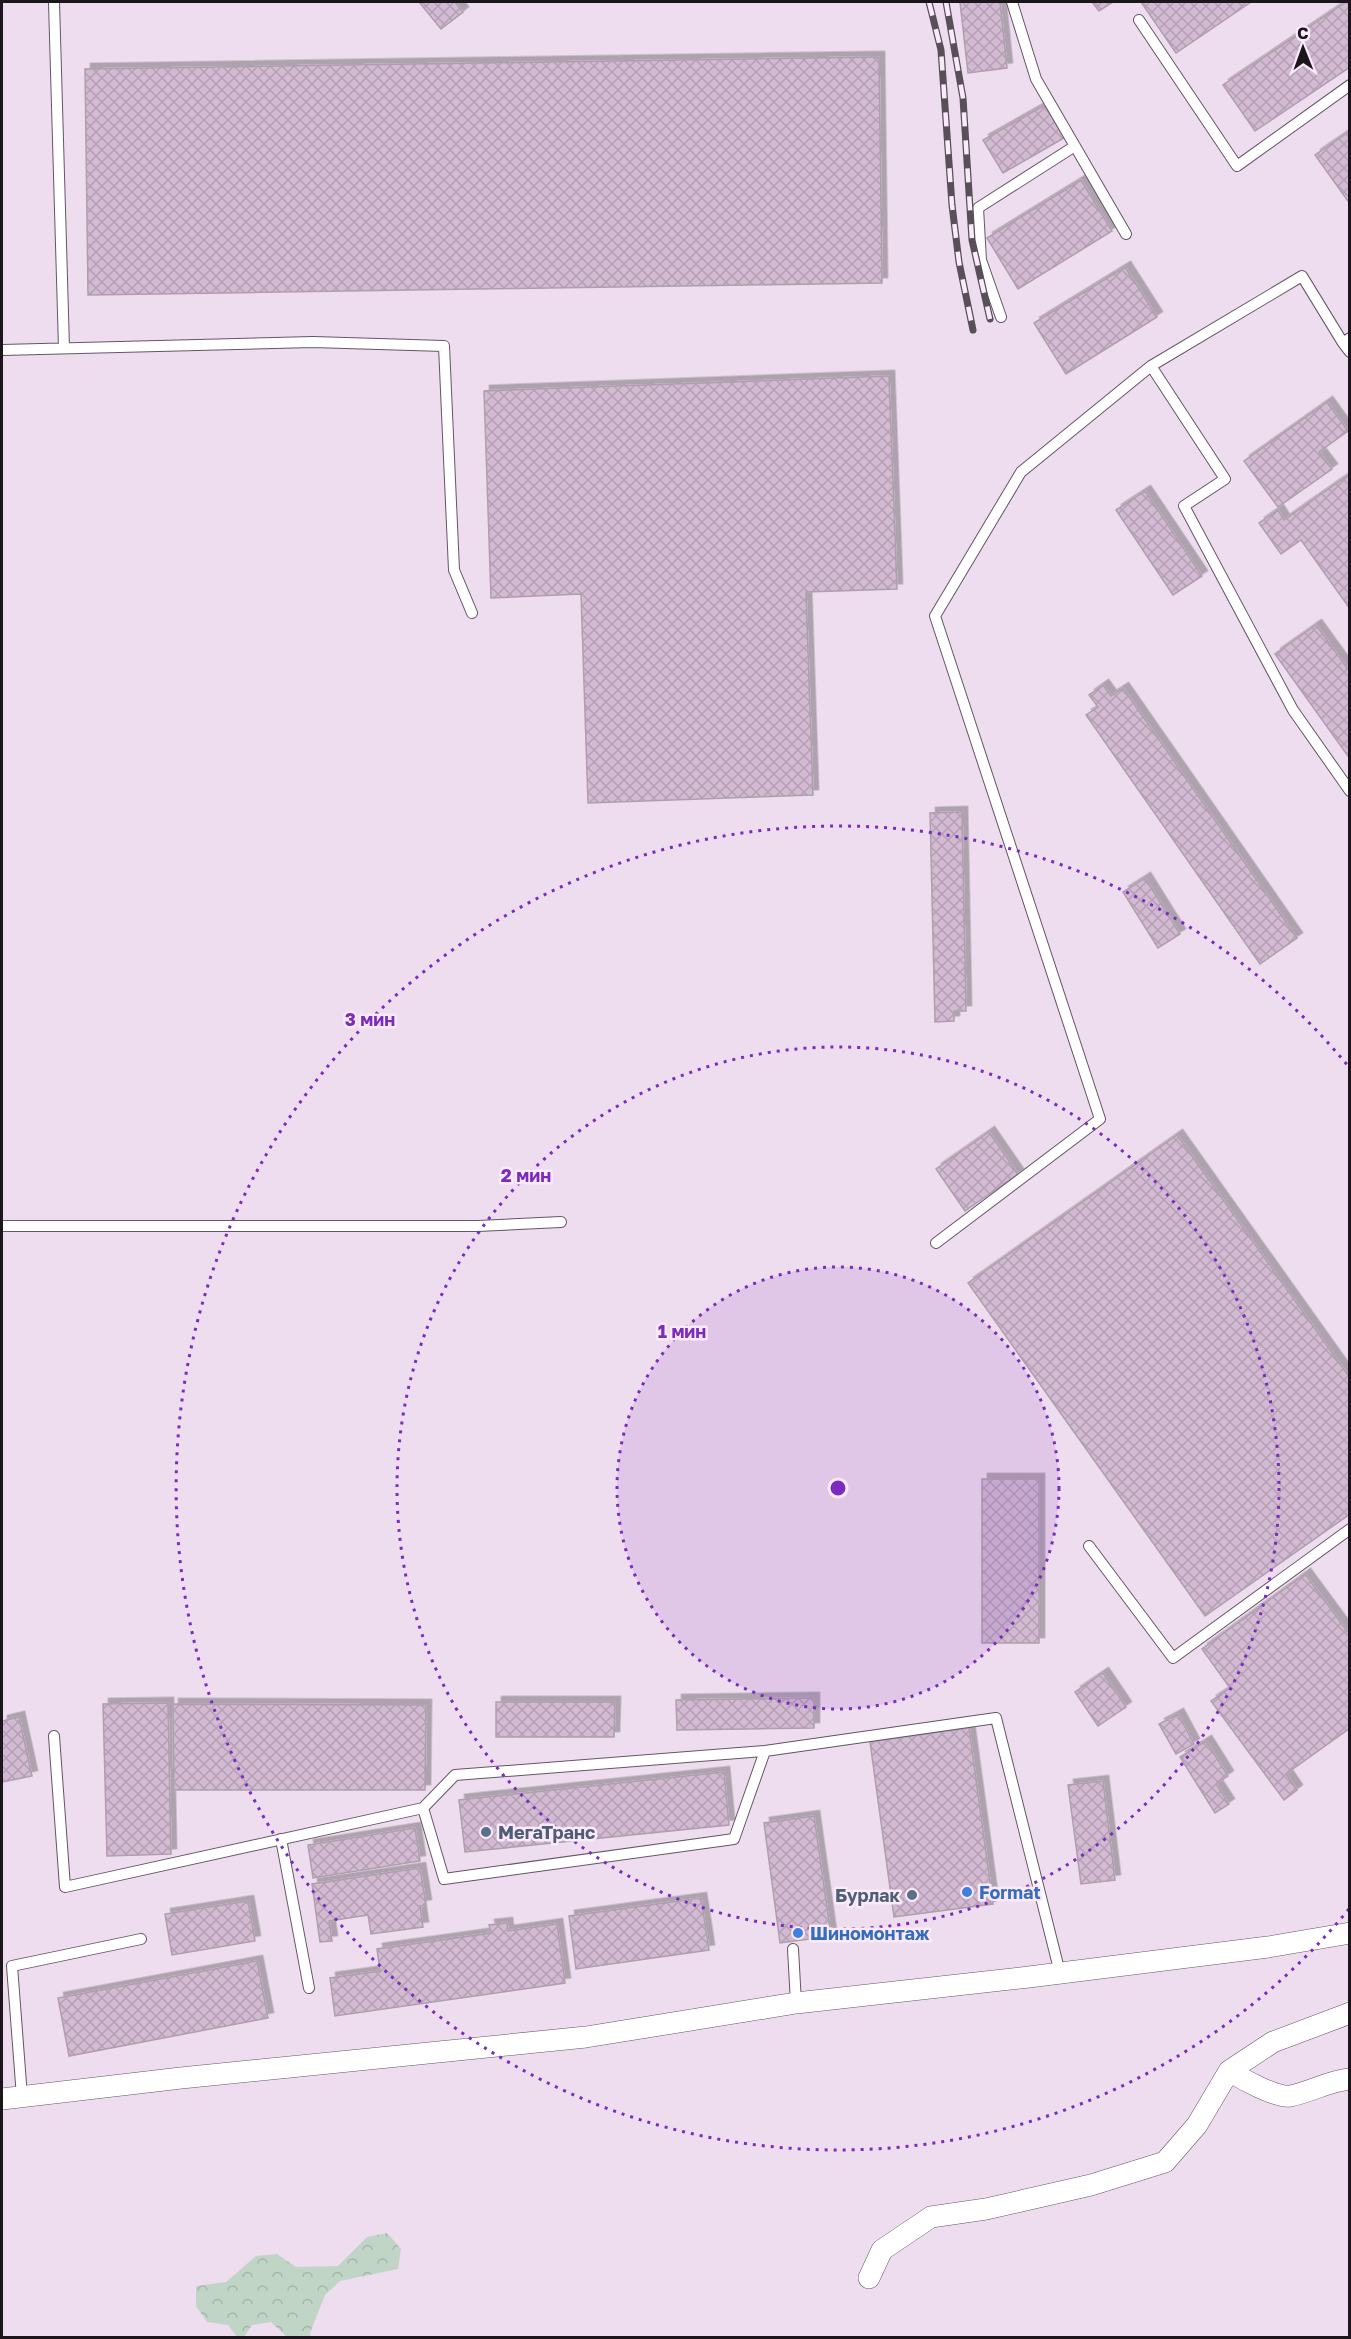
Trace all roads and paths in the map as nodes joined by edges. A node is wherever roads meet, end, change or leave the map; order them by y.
1 (54, 2) edge
2 (1012, 2) edge
3 (1139, 21) dead end
4 (1350, 85) edge
5 (1075, 146) junction
6 (1126, 234) dead end
7 (1001, 317) dead end
8 (1347, 344) edge
9 (64, 348) junction
10 (2, 350) edge
11 (1150, 366) junction
12 (472, 613) dead end
13 (1350, 792) edge
14 (561, 1222) dead end
15 (2, 1226) edge
16 (936, 1243) dead end
17 (1350, 1529) edge
18 (1089, 1546) dead end
19 (54, 1736) dead end
20 (765, 1752) junction
21 (423, 1808) junction
22 (281, 1839) junction
23 (1350, 1933) edge
24 (141, 1939) dead end
25 (793, 1950) dead end
26 (1060, 1973) junction
27 (309, 1988) dead end
28 (796, 2003) junction
29 (1350, 2013) edge
30 (1229, 2071) junction
31 (1350, 2079) edge
32 (12, 2098) edge
33 (869, 2278) dead end

1 - 9 lane
2 - 5 lane
3 - 4 lane
5 - 6 lane
5 - 7 lane
8 - 11 lane
9 - 10 lane
9 - 12 lane
11 - 13 lane
11 - 16 lane
14 - 15 lane
17 - 18 lane
19 - 22 lane
20 - 21 lane
20 - 21 lane
20 - 26 lane
21 - 22 lane
22 - 27 lane
23 - 26 street
24 - 32 lane
25 - 28 lane
26 - 28 street
28 - 32 street
29 - 30 street
30 - 31 street
30 - 33 street

